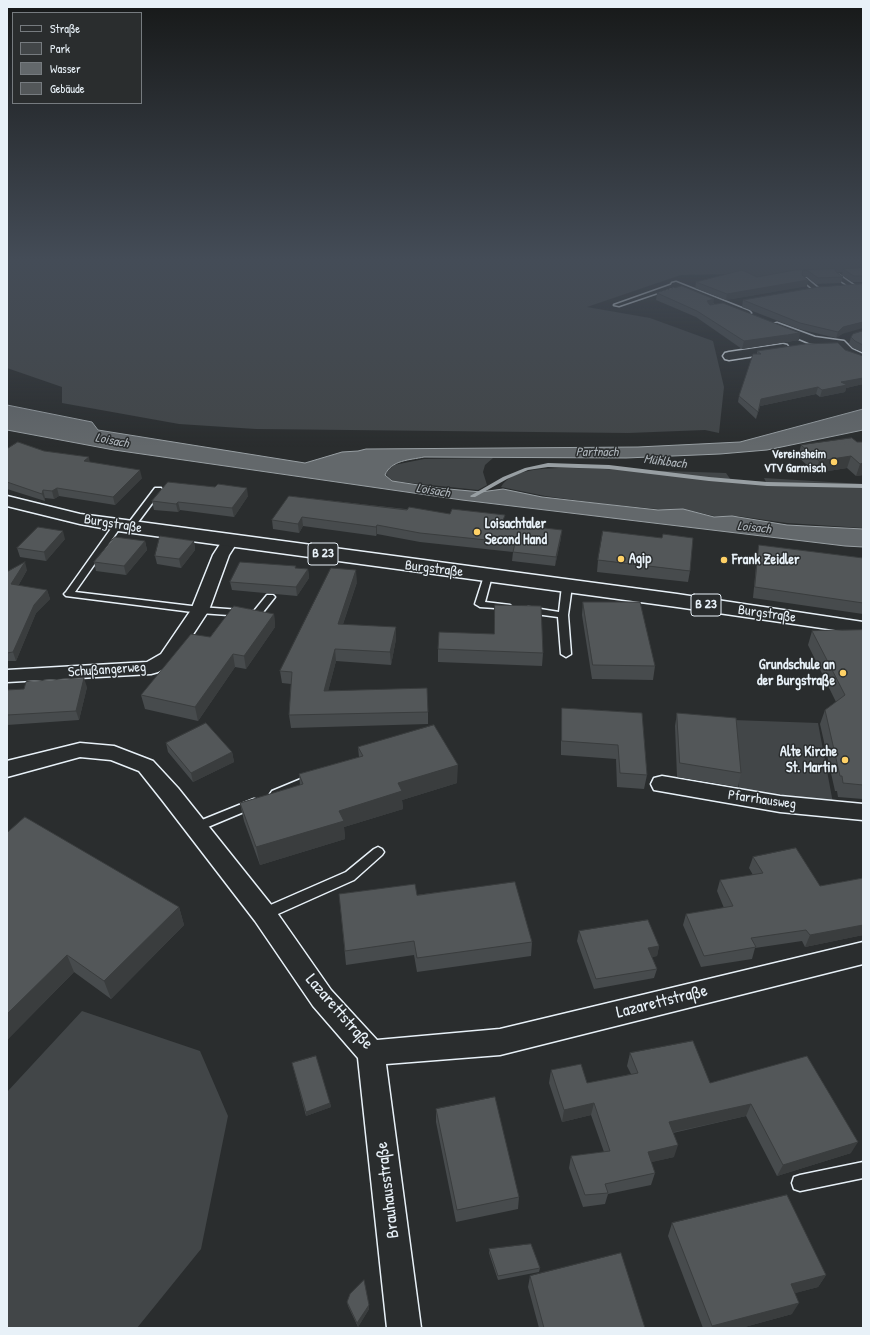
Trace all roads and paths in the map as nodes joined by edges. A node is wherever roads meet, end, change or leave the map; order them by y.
1 (768, 322) edge
2 (843, 340) junction
3 (729, 356) dead end
4 (863, 358) edge
5 (158, 490) dead end
6 (7, 501) edge
7 (124, 526) junction
8 (230, 541) junction
9 (488, 576) junction
10 (567, 586) junction
11 (270, 597) edge
12 (200, 610) junction
13 (563, 615) junction
14 (863, 628) edge
15 (566, 654) dead end
16 (7, 676) edge
17 (7, 769) edge
18 (320, 775) edge
19 (662, 784) dead end
20 (863, 812) edge
21 (196, 827) junction
22 (378, 852) dead end
23 (264, 914) junction
24 (863, 954) edge
25 (371, 1053) junction
26 (863, 1170) edge
27 (800, 1183) dead end
28 (404, 1328) edge

1 - 2 street
2 - 3 street
2 - 4 street
5 - 7 lane
6 - 7 main road, Burgstraße / B 23
7 - 8 main road, Burgstraße / B 23
7 - 12 lane
8 - 9 main road, Burgstraße / B 23
8 - 12 street, Schußangerweg
9 - 10 main road, Burgstraße / B 23
9 - 13 lane
10 - 13 lane
10 - 14 main road, Burgstraße / B 23
11 - 12 lane
12 - 16 street, Schußangerweg
13 - 15 lane
17 - 21 street, Lazarettstraße
18 - 21 lane
19 - 20 street, Pfarrhausweg
21 - 23 street, Lazarettstraße
22 - 23 lane
23 - 25 street, Lazarettstraße
24 - 25 street, Lazarettstraße
25 - 28 street, Brauhausstraße
26 - 27 lane

